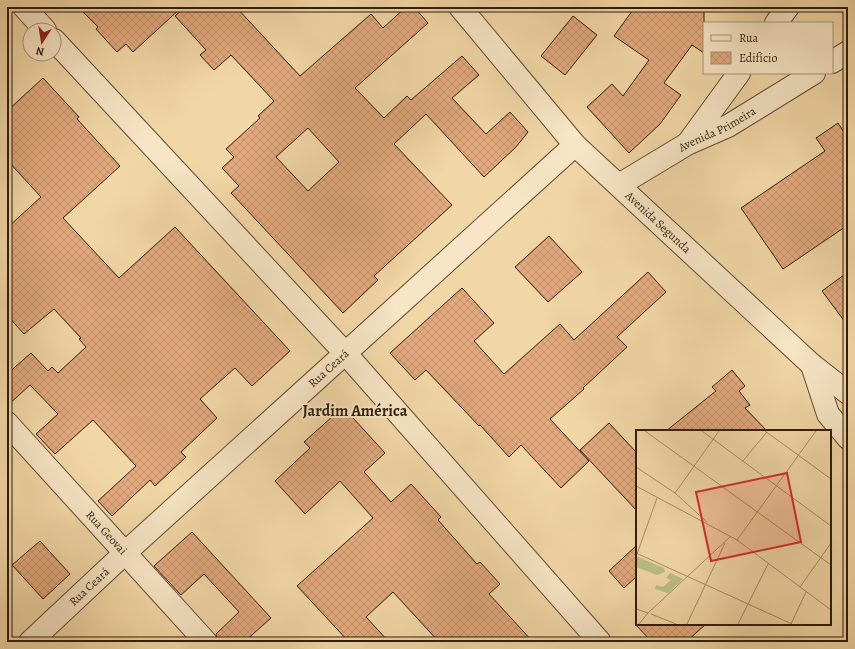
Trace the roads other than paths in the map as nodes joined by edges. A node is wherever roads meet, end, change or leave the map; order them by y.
1 (24, 7) edge
2 (460, 7) edge
3 (788, 7) edge
4 (38, 22) edge
5 (777, 22) edge
6 (62, 49) edge
7 (848, 52) edge
8 (833, 61) edge
9 (739, 74) edge
10 (812, 74) edge
11 (687, 144) junction
12 (575, 145) junction
13 (619, 185) junction
14 (346, 354) junction
15 (812, 365) junction
16 (848, 393) edge
17 (7, 423) edge
18 (848, 438) edge
19 (126, 552) junction
20 (30, 642) edge
21 (206, 642) edge
22 (600, 642) edge

1 - 4 street
2 - 12 street, Avenida Segunda
3 - 5 street
6 - 14 street
7 - 8 street
9 - 11 street
10 - 11 street, Avenida Primeira
11 - 13 street, Avenida Primeira
12 - 13 street, Avenida Segunda
12 - 14 street, Rua Ceará
13 - 15 street, Avenida Segunda
14 - 19 street, Rua Ceará
14 - 22 street
15 - 16 street
15 - 18 street, Avenida Segunda
17 - 19 street, Rua Geovai
19 - 20 street, Rua Ceará
19 - 21 street, Rua Geovai

